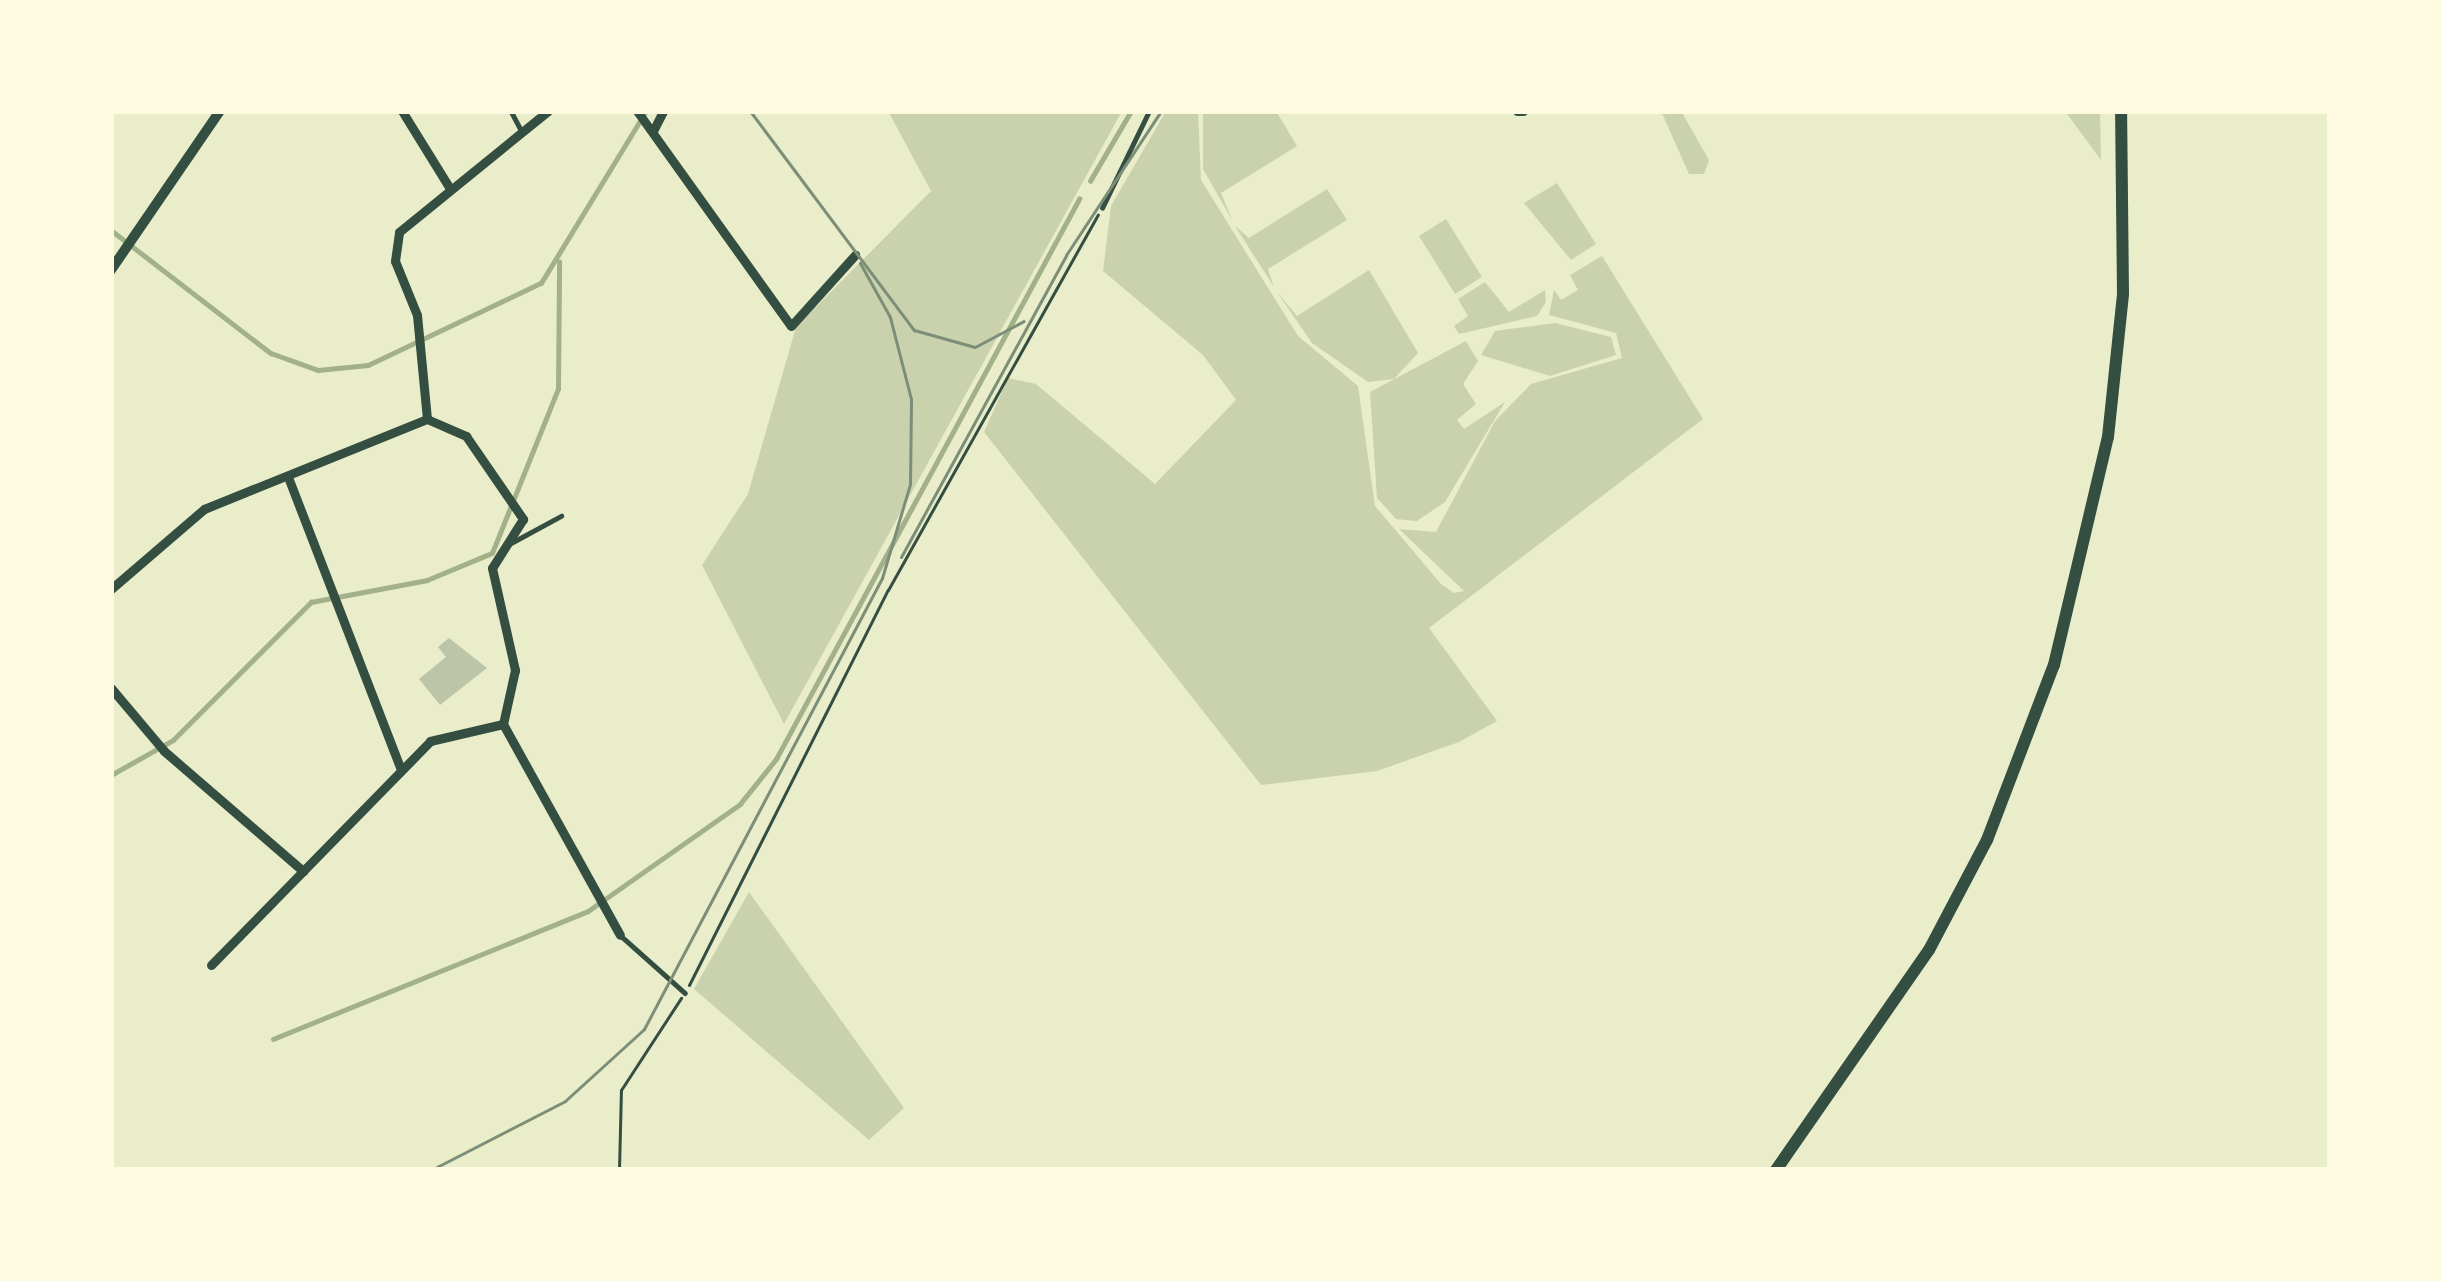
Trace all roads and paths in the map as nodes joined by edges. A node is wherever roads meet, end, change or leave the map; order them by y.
1 (220, 111) edge
2 (402, 111) edge
3 (511, 111) edge
4 (548, 111) edge
5 (663, 111) edge
6 (1149, 111) edge
7 (2121, 111) edge
8 (644, 119) edge
9 (522, 132) junction
10 (449, 187) junction
11 (1102, 208) joint
12 (855, 255) dead end
13 (111, 270) edge
14 (428, 419) junction
15 (288, 477) junction
16 (561, 516) dead end
17 (511, 543) junction
18 (111, 589) edge
19 (111, 688) edge
20 (503, 724) junction
21 (401, 770) junction
22 (303, 871) junction
23 (620, 935) joint
24 (211, 965) dead end
25 (685, 993) junction
26 (619, 1170) edge
27 (1776, 1170) edge

1 - 13 street
2 - 10 street
3 - 9 lane
4 - 9 street
5 - 8 street
6 - 11 lane
7 - 27 main road
8 - 12 street
9 - 10 street
10 - 14 street
11 - 25 path
14 - 15 street
14 - 17 street
15 - 18 street
15 - 21 street
16 - 17 lane
17 - 20 street
19 - 22 street
20 - 21 street
20 - 23 street
21 - 22 street
22 - 24 street
23 - 25 lane
25 - 26 path

